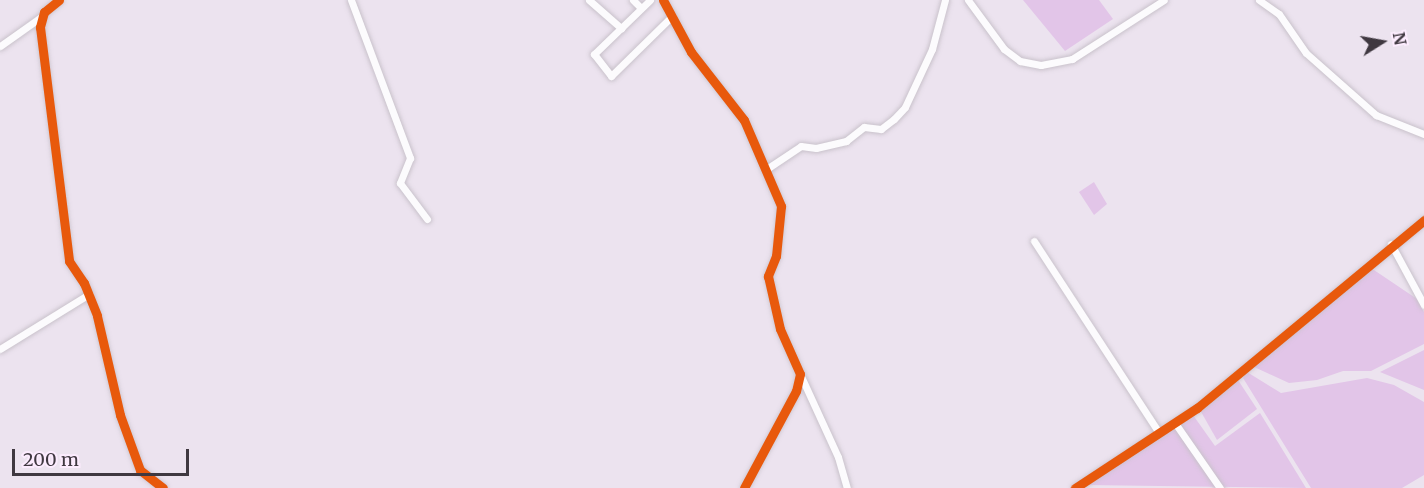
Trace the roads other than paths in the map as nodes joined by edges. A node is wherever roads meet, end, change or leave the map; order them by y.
1 (59, 0) edge
2 (351, 0) edge
3 (589, 0) edge
4 (633, 0) edge
5 (650, 0) edge
6 (663, 0) edge
7 (945, 0) edge
8 (968, 0) edge
9 (1164, 0) edge
10 (1259, 0) edge
11 (641, 8) junction
12 (672, 16) junction
13 (41, 17) junction
14 (621, 28) junction
15 (0, 46) edge
16 (1424, 134) edge
17 (765, 170) junction
18 (427, 219) dead end
19 (1424, 220) edge
20 (1034, 241) dead end
21 (1391, 244) junction
22 (89, 294) junction
23 (1424, 305) edge
24 (0, 349) edge
25 (800, 374) junction
26 (1175, 423) junction
27 (1159, 433) junction
28 (163, 488) edge
29 (744, 488) edge
30 (847, 488) edge
31 (1075, 488) edge
32 (1220, 488) edge

1 - 13 street
2 - 18 street
3 - 14 street
4 - 11 street
5 - 11 street
6 - 12 street
7 - 17 street
8 - 9 street
10 - 16 street
11 - 14 street
12 - 14 street
12 - 17 street
13 - 15 street
13 - 22 street
17 - 25 street
19 - 21 street
20 - 27 street
21 - 23 street
21 - 26 street
22 - 24 street
22 - 28 street
25 - 29 street
25 - 30 street
26 - 27 street
26 - 32 street
27 - 31 street

